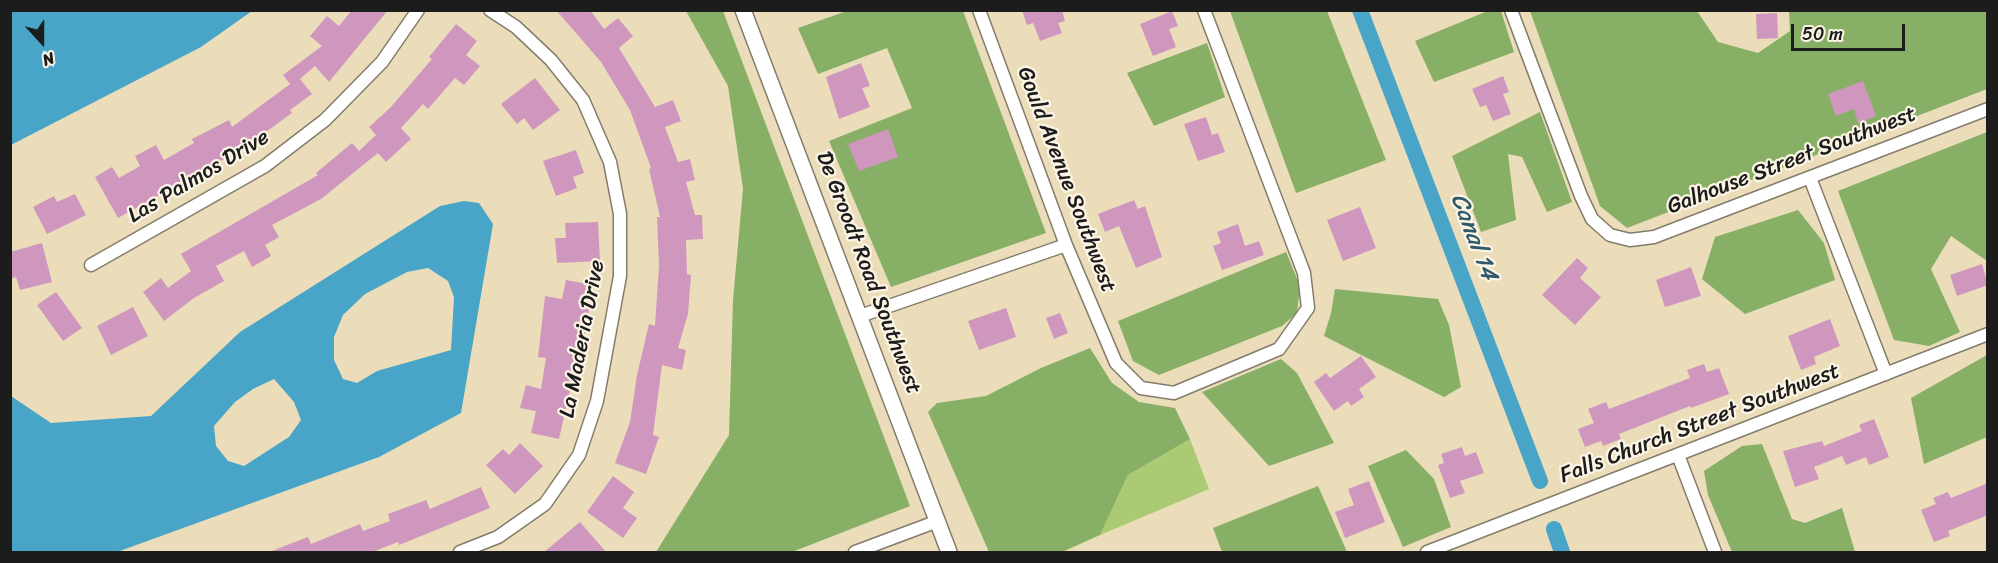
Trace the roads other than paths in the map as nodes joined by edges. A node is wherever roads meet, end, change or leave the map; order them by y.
1 (418, 10) edge
2 (490, 10) edge
3 (743, 10) edge
4 (979, 10) edge
5 (1204, 10) edge
6 (1510, 10) edge
7 (1988, 109) edge
8 (1810, 178) junction
9 (1066, 245) junction
10 (91, 265) dead end
11 (860, 316) junction
12 (1988, 334) edge
13 (1886, 374) junction
14 (1678, 455) junction
15 (938, 521) junction
16 (460, 552) edge
17 (855, 552) edge
18 (949, 552) edge
19 (1427, 552) edge
20 (1714, 552) edge

1 - 10 street, Las Palmos Drive
2 - 16 street, La Maderia Drive
3 - 11 street, De Groodt Road Southwest
4 - 9 street, Gould Avenue Southwest
5 - 9 street, Gould Avenue Southwest
6 - 8 street, Galhouse Street Southwest
7 - 8 street, Galhouse Street Southwest
8 - 13 street
9 - 11 street
11 - 15 street, De Groodt Road Southwest
12 - 13 street, Falls Church Street Southwest
13 - 14 street, Falls Church Street Southwest
14 - 19 street, Falls Church Street Southwest
14 - 20 street
15 - 17 street
15 - 18 street, De Groodt Road Southwest

